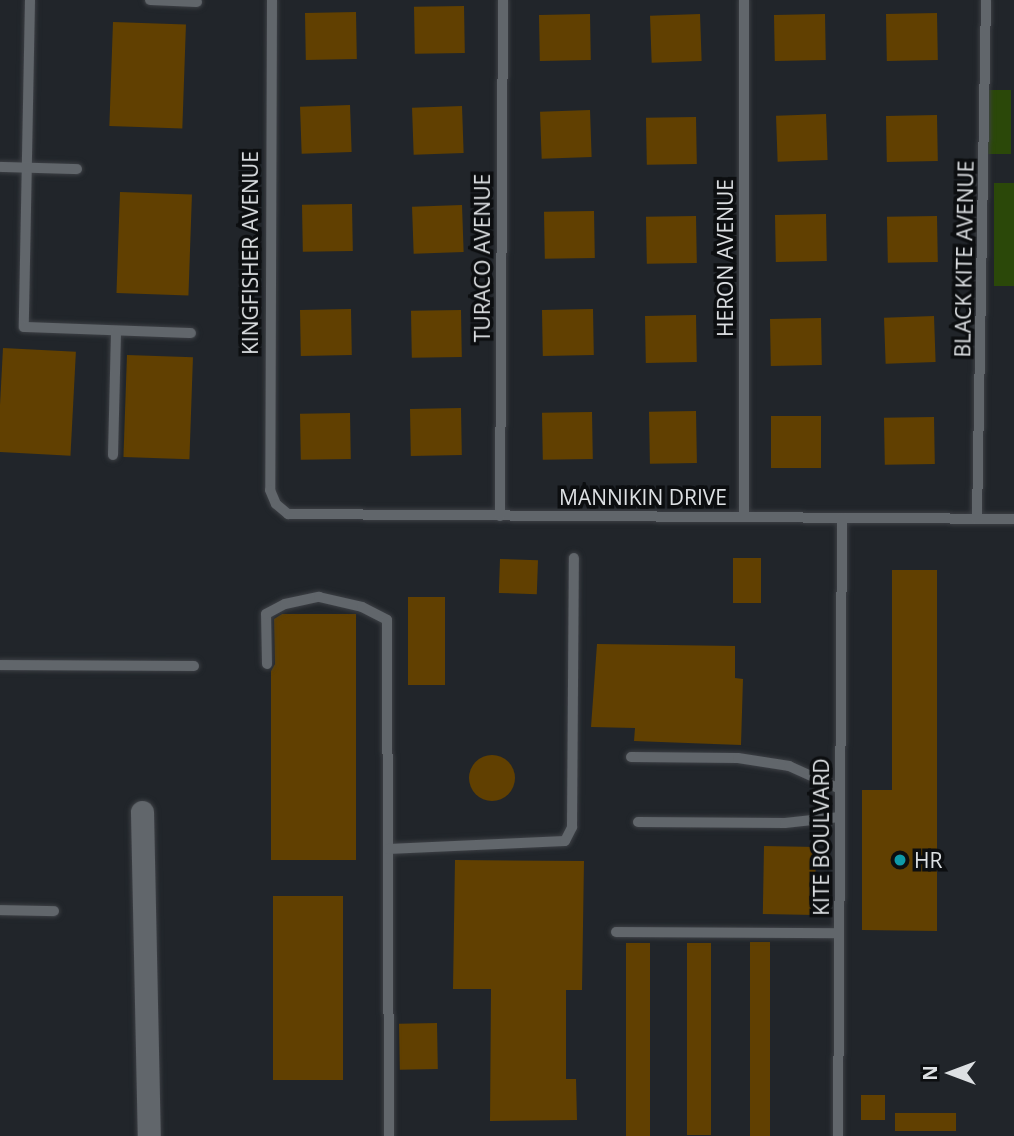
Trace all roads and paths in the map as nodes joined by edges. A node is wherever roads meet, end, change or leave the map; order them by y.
1 (30, 0) edge
2 (150, 0) edge
3 (272, 0) edge
4 (503, 0) edge
5 (744, 0) edge
6 (986, 0) edge
7 (197, 2) dead end
8 (0, 167) edge
9 (26, 168) junction
10 (77, 169) dead end
11 (116, 331) junction
12 (191, 333) dead end
13 (113, 455) dead end
14 (276, 505) joint
15 (500, 516) junction
16 (744, 516) junction
17 (842, 518) junction
18 (977, 519) junction
19 (1014, 519) edge
20 (574, 558) dead end
21 (0, 664) edge
22 (267, 664) dead end
23 (194, 666) dead end
24 (631, 757) dead end
25 (840, 789) junction
26 (142, 812) dead end
27 (840, 817) junction
28 (638, 821) dead end
29 (388, 849) junction
30 (0, 910) edge
31 (54, 911) dead end
32 (616, 932) dead end
33 (839, 933) junction
34 (149, 1136) edge
35 (389, 1136) edge
36 (838, 1136) edge

1 - 9 lane
2 - 7 lane
3 - 14 lane, KINGFISHER AVENUE
4 - 15 lane, TURACO AVENUE
5 - 16 lane, HERON AVENUE
6 - 18 lane, BLACK KITE AVENUE
8 - 9 lane
9 - 10 lane
9 - 11 lane
11 - 12 lane
11 - 13 lane
14 - 15 lane, MANNIKIN DRIVE
15 - 16 lane, MANNIKIN DRIVE
16 - 17 lane, MANNIKIN DRIVE
17 - 18 lane, MANNIKIN DRIVE
17 - 25 lane, KITE BOULVARD
18 - 19 lane, MANNIKIN DRIVE
20 - 29 lane
21 - 23 lane
22 - 29 lane
24 - 25 lane
25 - 27 lane, KITE BOULVARD
26 - 34 street
27 - 28 lane
27 - 33 lane, KITE BOULVARD
29 - 35 lane
30 - 31 lane
32 - 33 lane
33 - 36 lane, KITE BOULVARD

